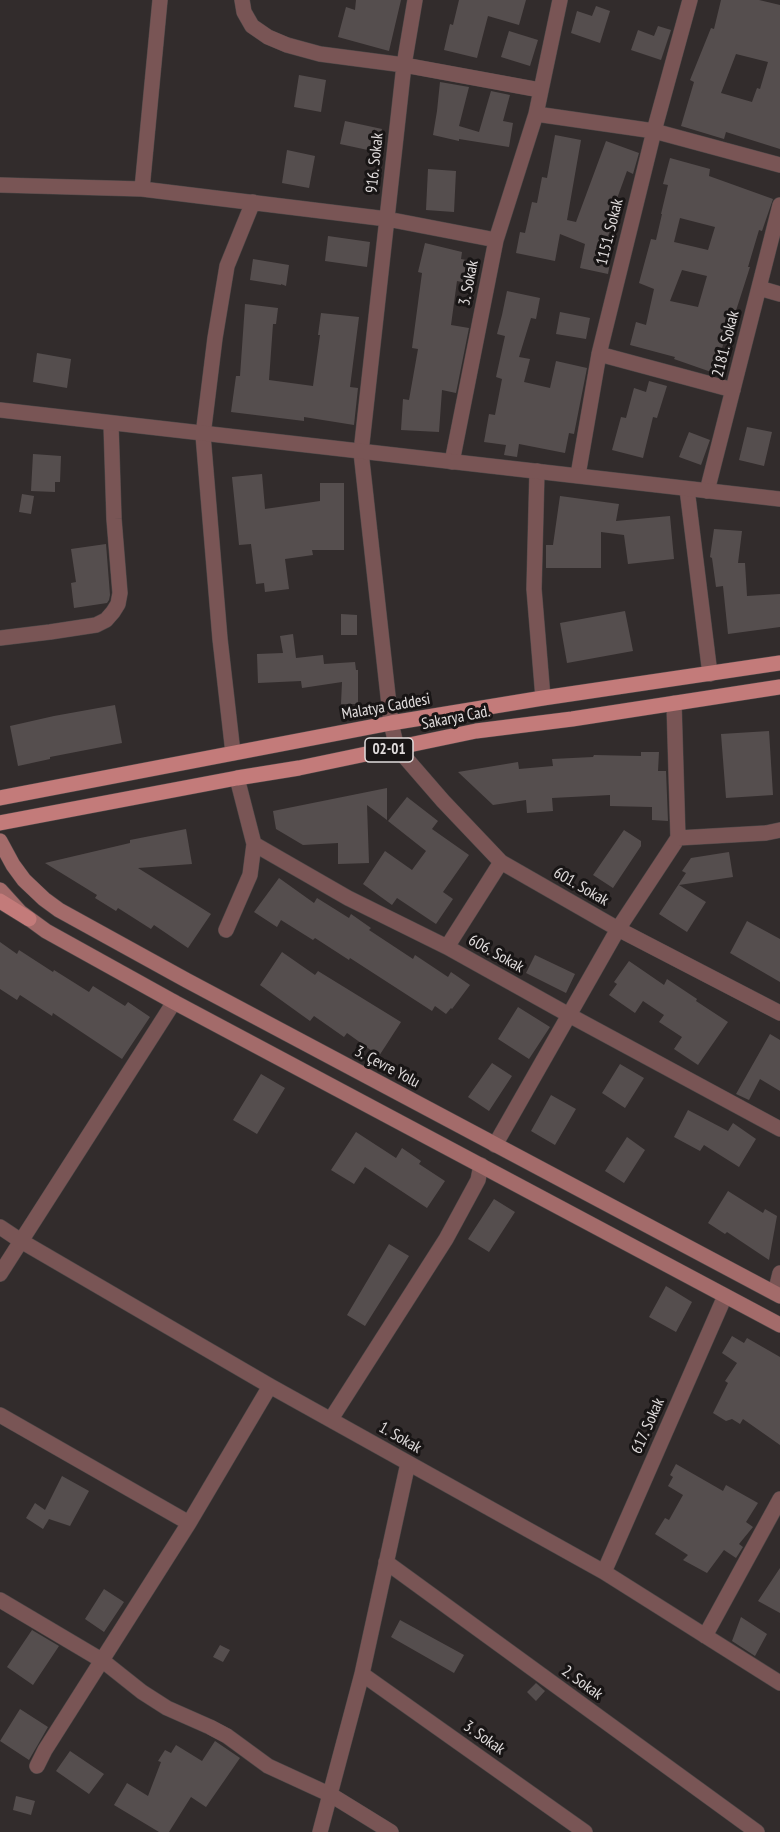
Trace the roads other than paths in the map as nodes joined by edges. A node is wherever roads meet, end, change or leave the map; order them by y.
1 (160, 0) edge
2 (242, 0) edge
3 (416, 0) edge
4 (560, 0) edge
5 (690, 0) edge
6 (405, 65) junction
7 (540, 90) junction
8 (536, 114) junction
9 (654, 131) junction
10 (780, 165) edge
11 (0, 185) edge
12 (142, 189) junction
13 (253, 202) junction
14 (780, 205) edge
15 (387, 219) junction
16 (496, 240) junction
17 (759, 288) junction
18 (780, 294) edge
19 (599, 354) junction
20 (733, 390) junction
21 (0, 410) edge
22 (111, 424) junction
23 (203, 435) junction
24 (361, 452) junction
25 (452, 462) junction
26 (537, 471) junction
27 (578, 475) junction
28 (687, 489) junction
29 (707, 491) junction
30 (780, 500) edge
31 (0, 638) edge
32 (780, 663) edge
33 (710, 674) junction
34 (780, 687) edge
35 (543, 698) junction
36 (674, 703) junction
37 (391, 723) junction
38 (397, 748) junction
39 (233, 753) junction
40 (237, 778) junction
41 (0, 798) edge
42 (0, 823) edge
43 (780, 830) edge
44 (678, 838) junction
45 (0, 841) edge
46 (255, 844) junction
47 (501, 862) junction
48 (0, 890) edge
49 (0, 901) edge
50 (28, 919) junction
51 (618, 929) junction
52 (226, 930) dead end
53 (447, 947) junction
54 (174, 1002) junction
55 (780, 1013) edge
56 (568, 1015) junction
57 (780, 1129) edge
58 (495, 1145) junction
59 (480, 1165) junction
60 (0, 1227) edge
61 (21, 1241) junction
62 (780, 1273) edge
63 (0, 1274) edge
64 (777, 1294) edge
65 (725, 1296) junction
66 (780, 1325) edge
67 (270, 1386) junction
68 (0, 1415) edge
69 (331, 1419) junction
70 (408, 1463) junction
71 (780, 1499) edge
72 (189, 1523) junction
73 (386, 1562) junction
74 (604, 1572) junction
75 (0, 1600) edge
76 (705, 1636) junction
77 (103, 1660) junction
78 (362, 1674) junction
79 (780, 1683) edge
80 (37, 1766) dead end
81 (331, 1795) junction
82 (321, 1832) edge
83 (391, 1832) edge
84 (585, 1832) edge
85 (756, 1832) edge

1 - 12 street
2 - 6 street
3 - 6 street, 916. Sokak
4 - 7 street, 3. Sokak
5 - 9 street, 1151. Sokak
6 - 7 street
6 - 15 street, 916. Sokak
7 - 8 street, 3. Sokak
8 - 9 street
8 - 16 street, 3. Sokak
9 - 10 street
9 - 19 street, 1151. Sokak
11 - 12 street
12 - 13 street
13 - 15 street
13 - 23 street
14 - 17 street, 2181. Sokak
15 - 16 street
15 - 24 street, 916. Sokak
16 - 25 street, 3. Sokak
17 - 18 street
17 - 20 street, 2181. Sokak
19 - 20 street
19 - 27 street, 1151. Sokak
20 - 29 street, 2181. Sokak
21 - 22 street
22 - 23 street
22 - 31 street
23 - 24 street
23 - 39 street
24 - 25 street
24 - 37 street, 916. Sokak
25 - 26 street
26 - 27 street
26 - 35 street
27 - 28 street
28 - 29 street
28 - 33 street
29 - 30 street
32 - 33 main road, Malatya Caddesi
33 - 35 main road, Malatya Caddesi
34 - 36 main road, Sakarya Cad. / 02-01
35 - 37 main road, Malatya Caddesi
36 - 38 main road, Sakarya Cad. / 02-01
36 - 44 street
37 - 38 street, 916. Sokak
37 - 39 main road, Malatya Caddesi
38 - 40 main road, Sakarya Cad. / 02-01
38 - 47 street, 601. Sokak
39 - 41 main road, Malatya Caddesi
40 - 42 main road, Sakarya Cad. / 02-01
40 - 46 street
43 - 44 street
44 - 51 street
45 - 58 main road, 3. Çevre Yolu
46 - 52 street
46 - 53 street, 606. Sokak
47 - 51 street, 601. Sokak
47 - 53 street
48 - 50 main road
49 - 50 main road
50 - 54 main road
51 - 55 street, 601. Sokak
51 - 56 street
53 - 56 street, 606. Sokak
54 - 59 main road
54 - 61 street
56 - 57 street, 606. Sokak
56 - 58 street
58 - 64 main road, 3. Çevre Yolu
59 - 65 main road
59 - 69 street
60 - 61 street, 1. Sokak
61 - 63 street
61 - 67 street, 1. Sokak
62 - 64 street
65 - 66 main road
65 - 74 street, 617. Sokak
67 - 69 street, 1. Sokak
67 - 72 street
68 - 72 street
69 - 70 street, 1. Sokak
70 - 73 street
70 - 74 street, 1. Sokak
71 - 76 street
72 - 77 street
73 - 78 street
73 - 85 street, 2. Sokak
74 - 76 street, 1. Sokak
75 - 77 street
76 - 79 street, 1. Sokak
77 - 80 street
77 - 81 street
78 - 81 street
78 - 84 street, 3. Sokak
81 - 82 street
81 - 83 street

